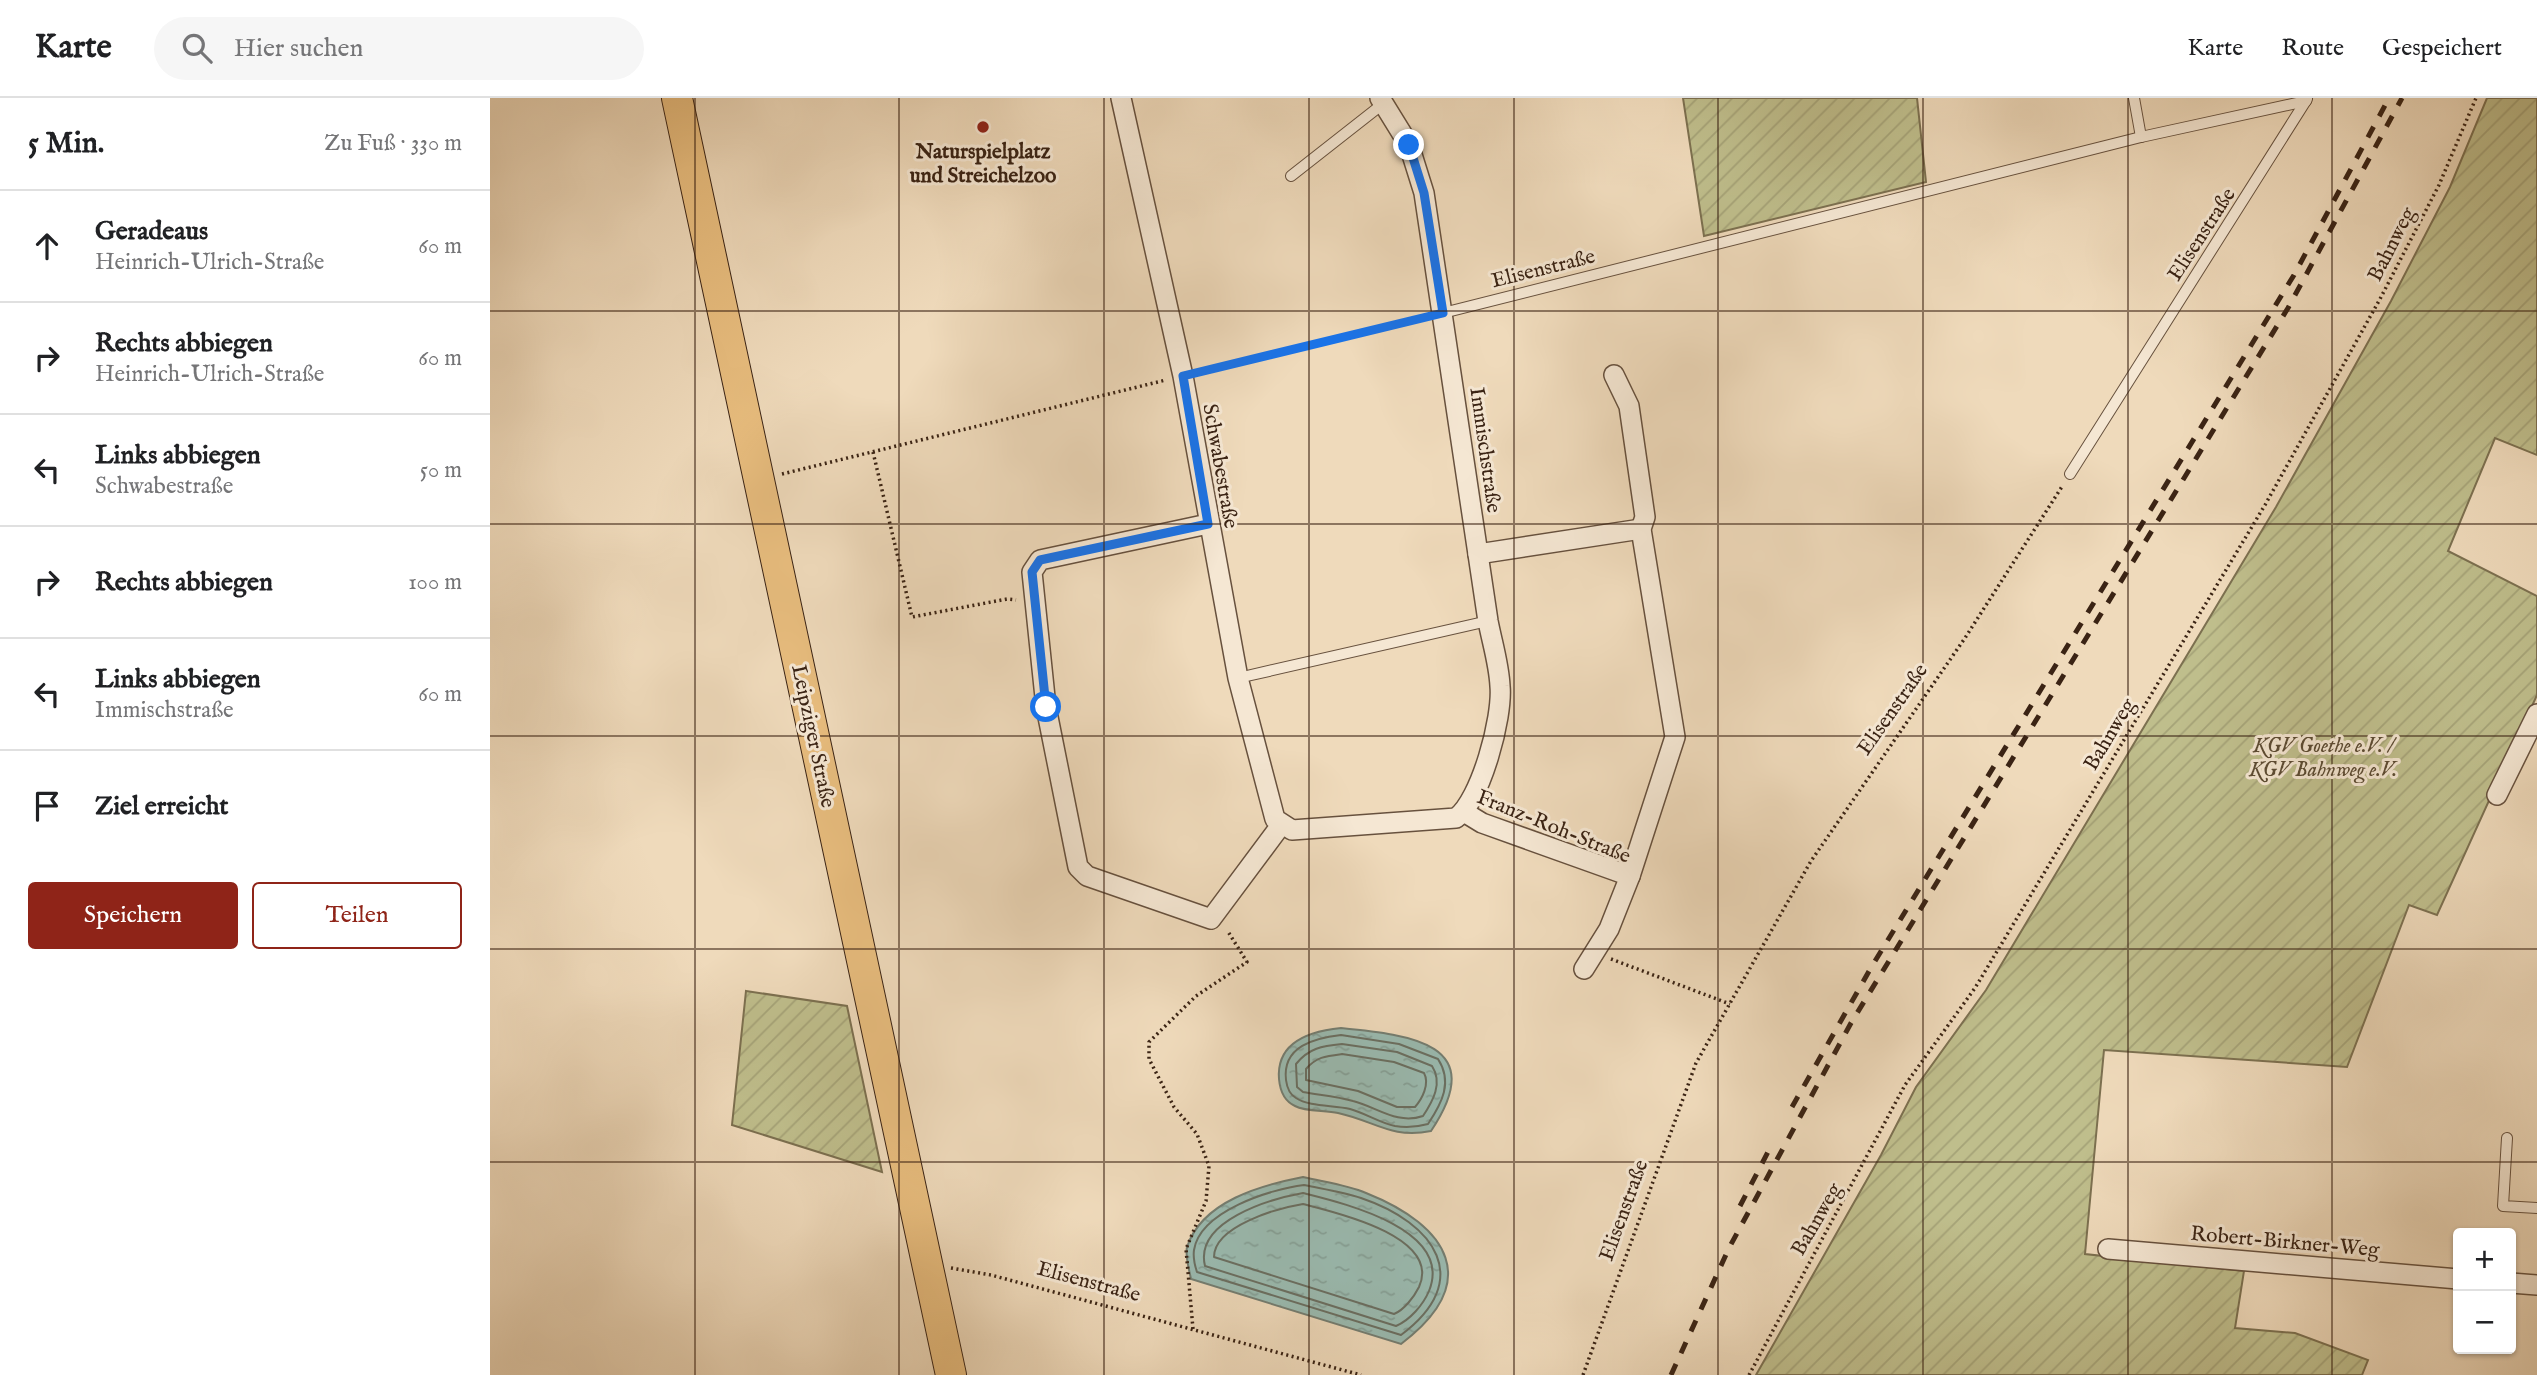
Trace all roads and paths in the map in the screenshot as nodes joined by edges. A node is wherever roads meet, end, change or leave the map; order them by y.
1 (677, 98) edge
2 (1122, 98) edge
3 (2134, 98) edge
4 (2476, 98) edge
5 (2306, 99) edge
6 (1382, 101) edge
7 (2141, 137) junction
8 (1291, 176) dead end
9 (1443, 313) junction
10 (1614, 375) dead end
11 (1183, 376) junction
12 (873, 452) junction
13 (2070, 474) joint
14 (759, 479) junction
15 (1208, 524) junction
16 (1641, 528) junction
17 (1478, 554) junction
18 (1035, 603) junction
19 (1488, 621) junction
20 (1238, 678) junction
21 (2537, 714) edge
22 (2497, 795) dead end
23 (1464, 812) junction
24 (1282, 825) junction
25 (1630, 876) junction
26 (1216, 913) junction
27 (1589, 961) joint
28 (1730, 1004) junction
29 (2507, 1138) dead end
30 (2537, 1208) edge
31 (2108, 1249) dead end
32 (928, 1268) junction
33 (2453, 1279) edge
34 (2516, 1283) edge
35 (2537, 1285) edge
36 (1193, 1329) junction
37 (951, 1375) edge
38 (1361, 1375) edge
39 (1583, 1375) edge
40 (1749, 1375) edge

1 - 14 main road, Leipziger Straße
2 - 11 street, Schwabestraße
3 - 7 lane
4 - 40 path, Bahnweg
5 - 7 lane, Elisenstraße
5 - 13 lane, Elisenstraße
6 - 8 lane
6 - 9 street, Immischstraße
7 - 9 lane, Elisenstraße
9 - 11 path
9 - 17 street, Immischstraße
10 - 16 street
11 - 12 path
11 - 15 street, Schwabestraße
12 - 14 path
12 - 18 path
13 - 28 path, Elisenstraße
14 - 32 main road, Leipziger Straße
15 - 18 street
15 - 20 street, Schwabestraße
16 - 17 street
16 - 25 street
17 - 19 street, Immischstraße
18 - 26 street
19 - 20 lane
19 - 23 street, Immischstraße
20 - 24 street, Schwabestraße
21 - 22 street
23 - 24 street, Franz-Roh-Straße
23 - 25 street, Franz-Roh-Straße
24 - 26 street
25 - 27 street, Franz-Roh-Straße
26 - 36 path
27 - 28 path
28 - 39 path, Elisenstraße
29 - 30 lane
31 - 33 street, Robert-Birkner-Weg
32 - 36 path, Elisenstraße
32 - 37 main road, Leipziger Straße
34 - 35 street
36 - 38 path, Elisenstraße

